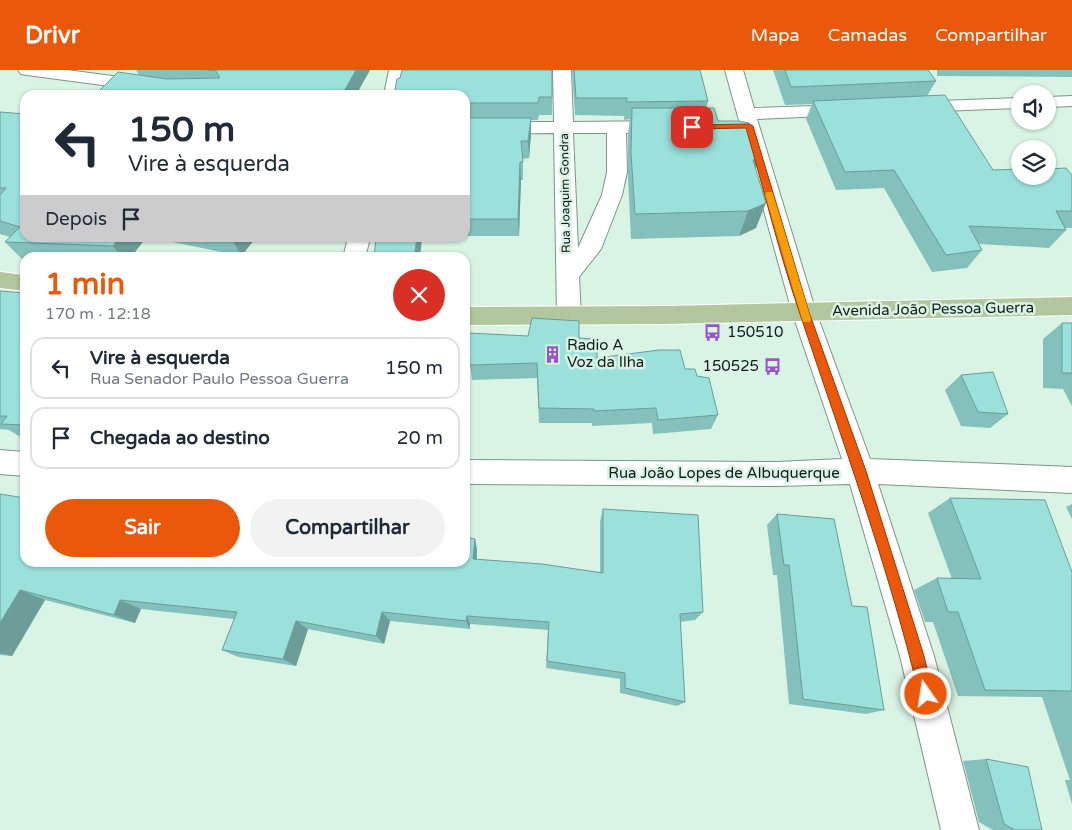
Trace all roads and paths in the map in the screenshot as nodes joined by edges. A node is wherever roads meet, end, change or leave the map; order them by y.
1 (27, 70) edge
2 (398, 70) edge
3 (562, 70) edge
4 (734, 70) edge
5 (180, 90) edge
6 (394, 90) edge
7 (1072, 101) edge
8 (1056, 102) edge
9 (1011, 103) edge
10 (892, 108) edge
11 (863, 109) edge
12 (742, 122) junction
13 (682, 127) edge
14 (470, 128) edge
15 (564, 128) junction
16 (616, 128) junction
17 (567, 277) junction
18 (0, 280) edge
19 (20, 282) edge
20 (1072, 306) edge
21 (804, 312) junction
22 (470, 316) edge
23 (569, 316) junction
24 (0, 462) edge
25 (20, 464) edge
26 (860, 471) junction
27 (470, 472) edge
28 (1072, 480) edge
29 (960, 830) edge

1 - 5 street
2 - 6 street
3 - 15 street, Rua Joaquim Gondra
4 - 12 street
7 - 8 street
9 - 10 street
11 - 12 street
12 - 21 street
13 - 16 street
14 - 15 street
15 - 16 street
15 - 17 street, Rua Joaquim Gondra
16 - 17 street
17 - 23 street, Rua Joaquim Gondra
18 - 19 main road
20 - 21 main road, Avenida João Pessoa Guerra
21 - 23 main road, Avenida João Pessoa Guerra
21 - 26 street
22 - 23 main road, Avenida João Pessoa Guerra
24 - 25 street
26 - 27 street, Rua João Lopes de Albuquerque
26 - 28 street, Rua João Lopes de Albuquerque
26 - 29 street

